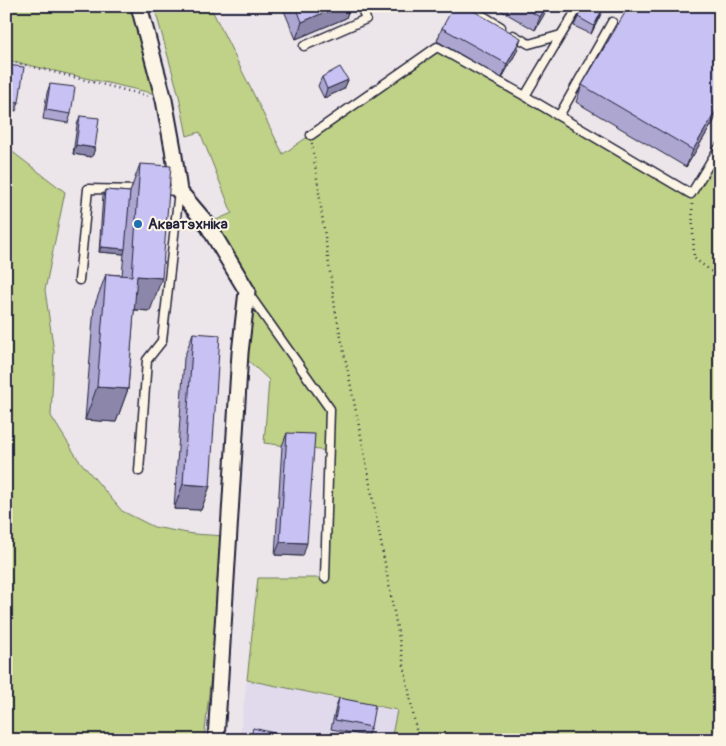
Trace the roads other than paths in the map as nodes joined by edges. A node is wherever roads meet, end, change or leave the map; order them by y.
1 (361, 6) edge
2 (467, 6) edge
3 (579, 6) edge
4 (140, 10) edge
5 (612, 22) dead end
6 (561, 35) junction
7 (304, 46) dead end
8 (525, 96) junction
9 (559, 116) junction
10 (311, 135) road end
11 (720, 146) edge
12 (179, 191) junction
13 (79, 280) dead end
14 (247, 291) junction
15 (139, 471) dead end
16 (325, 578) dead end
17 (216, 740) edge

1 - 7 lane
2 - 6 lane
3 - 6 lane
4 - 12 street
5 - 9 lane
6 - 8 lane
8 - 9 lane
8 - 10 lane
9 - 11 lane
12 - 13 lane
12 - 14 street
12 - 15 lane
14 - 16 lane
14 - 17 street

